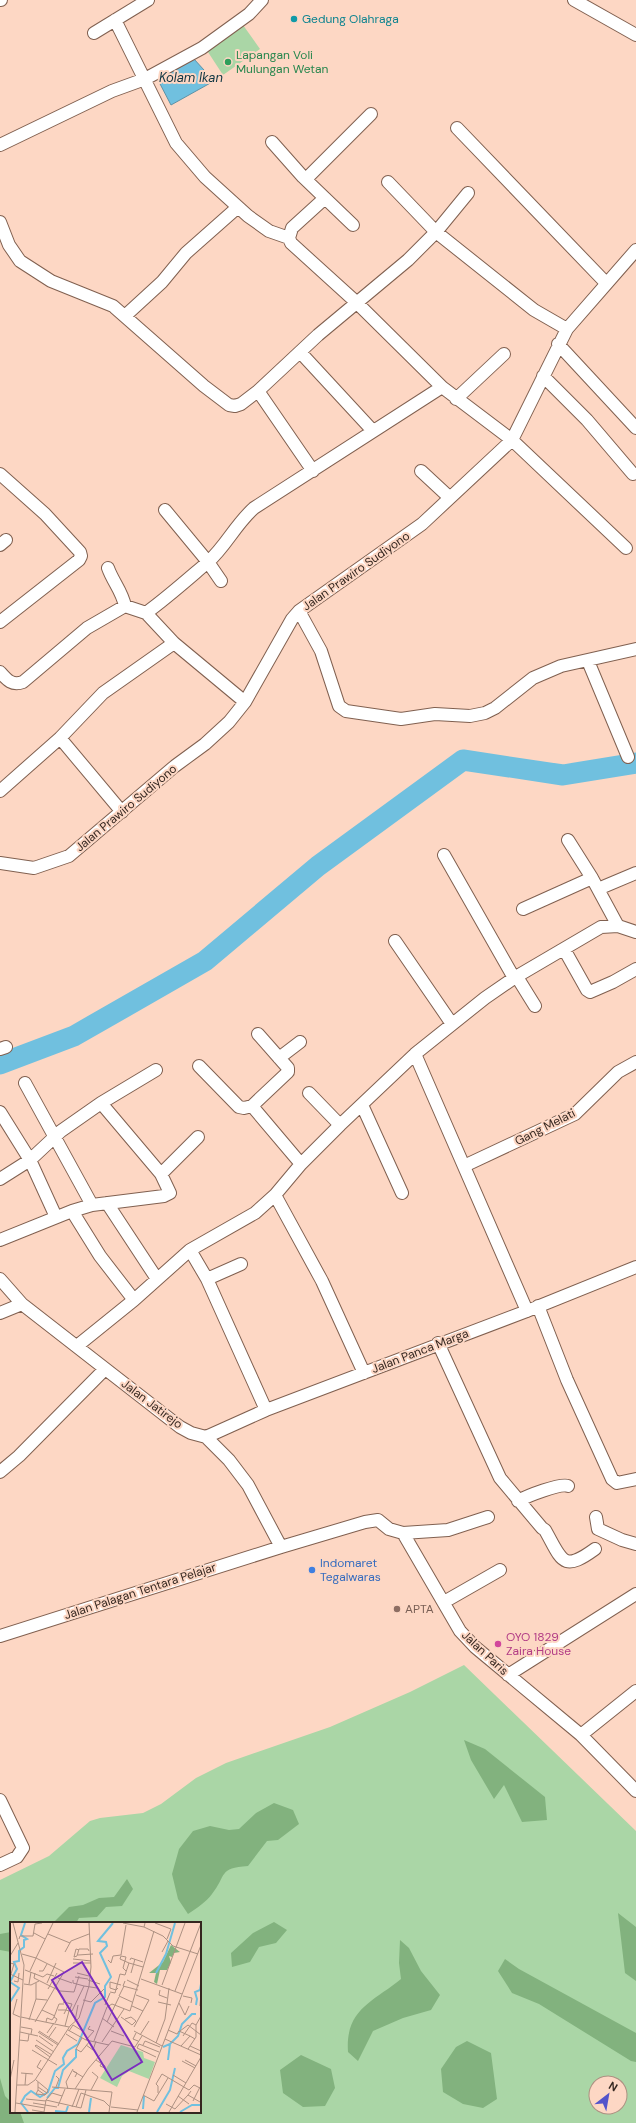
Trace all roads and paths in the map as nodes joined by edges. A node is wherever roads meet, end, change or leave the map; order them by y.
1 (148, 0) edge
2 (262, 0) edge
3 (574, 0) edge
4 (128, 5) edge
5 (115, 20) junction
6 (94, 33) dead end
7 (636, 35) edge
8 (145, 79) junction
9 (371, 114) dead end
10 (457, 128) dead end
11 (272, 142) dead end
12 (0, 145) edge
13 (306, 180) junction
14 (388, 182) dead end
15 (468, 194) dead end
16 (325, 198) junction
17 (238, 207) junction
18 (0, 222) edge
19 (353, 224) dead end
20 (436, 232) junction
21 (289, 238) junction
22 (636, 250) edge
23 (606, 283) junction
24 (356, 302) junction
25 (126, 315) junction
26 (567, 329) junction
27 (558, 344) junction
28 (300, 352) junction
29 (504, 354) dead end
30 (543, 376) junction
31 (442, 387) junction
32 (258, 391) junction
33 (456, 399) junction
34 (636, 428) edge
35 (373, 431) junction
36 (512, 440) junction
37 (313, 471) junction
38 (421, 471) dead end
39 (0, 474) edge
40 (633, 474) dead end
41 (449, 497) junction
42 (165, 510) dead end
43 (626, 548) dead end
44 (208, 562) junction
45 (108, 568) dead end
46 (221, 581) dead end
47 (125, 606) junction
48 (299, 611) junction
49 (146, 613) junction
50 (0, 622) edge
51 (174, 643) junction
52 (636, 649) edge
53 (588, 660) junction
54 (0, 672) edge
55 (245, 702) junction
56 (60, 738) junction
57 (628, 757) dead end
58 (1, 789) edge
59 (122, 812) junction
60 (568, 840) dead end
61 (444, 855) dead end
62 (0, 863) edge
63 (636, 873) edge
64 (592, 878) junction
65 (598, 889) junction
66 (524, 909) dead end
67 (618, 926) junction
68 (636, 932) edge
69 (395, 941) dead end
70 (564, 949) junction
71 (636, 969) edge
72 (515, 978) junction
73 (535, 1006) dead end
74 (452, 1024) junction
75 (258, 1034) dead end
76 (300, 1042) dead end
77 (416, 1054) junction
78 (279, 1058) junction
79 (636, 1062) edge
80 (199, 1066) dead end
81 (156, 1070) dead end
82 (25, 1083) dead end
83 (309, 1093) dead end
84 (101, 1103) junction
85 (362, 1105) junction
86 (252, 1106) junction
87 (0, 1112) edge
88 (340, 1125) junction
89 (55, 1136) junction
90 (198, 1137) dead end
91 (30, 1160) junction
92 (301, 1164) junction
93 (464, 1166) junction
94 (160, 1174) junction
95 (0, 1179) edge
96 (402, 1193) dead end
97 (275, 1195) junction
98 (107, 1203) junction
99 (92, 1205) junction
100 (72, 1211) junction
101 (56, 1217) junction
102 (0, 1240) edge
103 (190, 1250) junction
104 (242, 1264) dead end
105 (636, 1267) edge
106 (0, 1279) edge
107 (157, 1279) junction
108 (207, 1279) junction
109 (134, 1300) junction
110 (22, 1304) junction
111 (532, 1308) junction
112 (0, 1313) edge
113 (438, 1344) junction
114 (77, 1346) junction
115 (105, 1369) junction
116 (364, 1373) junction
117 (266, 1410) junction
118 (206, 1437) junction
119 (0, 1472) edge
120 (636, 1479) edge
121 (568, 1486) dead end
122 (518, 1501) junction
123 (488, 1517) dead end
124 (596, 1517) dead end
125 (403, 1533) junction
126 (636, 1544) edge
127 (281, 1547) junction
128 (595, 1550) dead end
129 (500, 1570) dead end
130 (636, 1594) edge
131 (444, 1602) junction
132 (0, 1636) edge
133 (508, 1675) junction
134 (636, 1691) edge
135 (581, 1735) junction
136 (636, 1791) edge
137 (0, 1800) edge
138 (0, 1865) edge

1 - 4 street
2 - 8 street
3 - 7 street
4 - 5 street
5 - 6 street
5 - 8 street
8 - 12 street
8 - 17 street
9 - 13 street
10 - 23 street
11 - 13 street
13 - 16 street
14 - 20 street
15 - 20 street
16 - 19 street
16 - 21 street
17 - 21 street
17 - 25 street
18 - 25 street
20 - 24 street
20 - 26 street
21 - 24 street
22 - 23 street, Jalan Prawiro Sudiyono
23 - 26 street, Jalan Prawiro Sudiyono
24 - 28 street
24 - 31 street
25 - 32 street
26 - 27 street, Jalan Prawiro Sudiyono
27 - 30 street, Jalan Prawiro Sudiyono
27 - 34 street
28 - 32 street
28 - 35 street
29 - 33 street
30 - 36 street, Jalan Prawiro Sudiyono
30 - 40 street
31 - 33 street
31 - 35 street
32 - 37 street
33 - 36 street
35 - 37 street
36 - 41 street, Jalan Prawiro Sudiyono
36 - 43 street
37 - 44 street
38 - 41 street
39 - 50 street
41 - 48 street, Jalan Prawiro Sudiyono
42 - 44 street
44 - 46 street
44 - 49 street
45 - 47 street
47 - 49 street
47 - 54 street
48 - 53 street
48 - 55 street, Jalan Prawiro Sudiyono
49 - 51 street
51 - 55 street
51 - 56 street
52 - 53 street
53 - 57 street
55 - 59 street, Jalan Prawiro Sudiyono
56 - 58 street
56 - 59 street
59 - 62 street, Jalan Prawiro Sudiyono
60 - 64 street
61 - 72 street
63 - 65 street
64 - 65 street
64 - 66 street
65 - 67 street
67 - 68 street
67 - 70 street
69 - 74 street
70 - 71 street
70 - 72 street
72 - 73 street
72 - 74 street
74 - 77 street
75 - 78 street
76 - 78 street
77 - 85 street
77 - 93 street
78 - 86 street
79 - 93 street, Gang Melati
80 - 86 street
81 - 84 street
82 - 89 street
83 - 88 street
84 - 89 street
84 - 94 street
85 - 88 street
85 - 96 street
86 - 92 street
87 - 91 street
88 - 92 street
89 - 91 street
89 - 99 street
90 - 94 street
91 - 95 street
91 - 101 street
92 - 97 street
93 - 111 street
94 - 98 street
97 - 103 street
97 - 116 street
98 - 99 street
98 - 107 street
99 - 100 street
100 - 101 street
100 - 109 street
101 - 102 street
103 - 107 street
103 - 108 street
104 - 108 street
105 - 111 street, Jalan Panca Marga
106 - 110 street, Jalan Jatirejo
107 - 109 street
108 - 117 street
109 - 114 street
110 - 112 street
110 - 114 street, Jalan Jatirejo
111 - 113 street, Jalan Panca Marga
111 - 120 street
113 - 116 street, Jalan Panca Marga
113 - 122 street
114 - 115 street, Jalan Jatirejo
115 - 118 street, Jalan Jatirejo
115 - 119 street
116 - 117 street, Jalan Panca Marga
117 - 118 street, Jalan Panca Marga
118 - 127 street, Jalan Jatirejo
121 - 122 street
122 - 128 street
123 - 125 street
124 - 126 street
125 - 127 street
125 - 131 street, Jalan Paris
127 - 132 street, Jalan Palagan Tentara Pelajar
129 - 131 street
130 - 133 street
131 - 133 street, Jalan Paris
133 - 135 street, Jalan Paris
134 - 135 street
135 - 136 street, Jalan Paris
137 - 138 street

